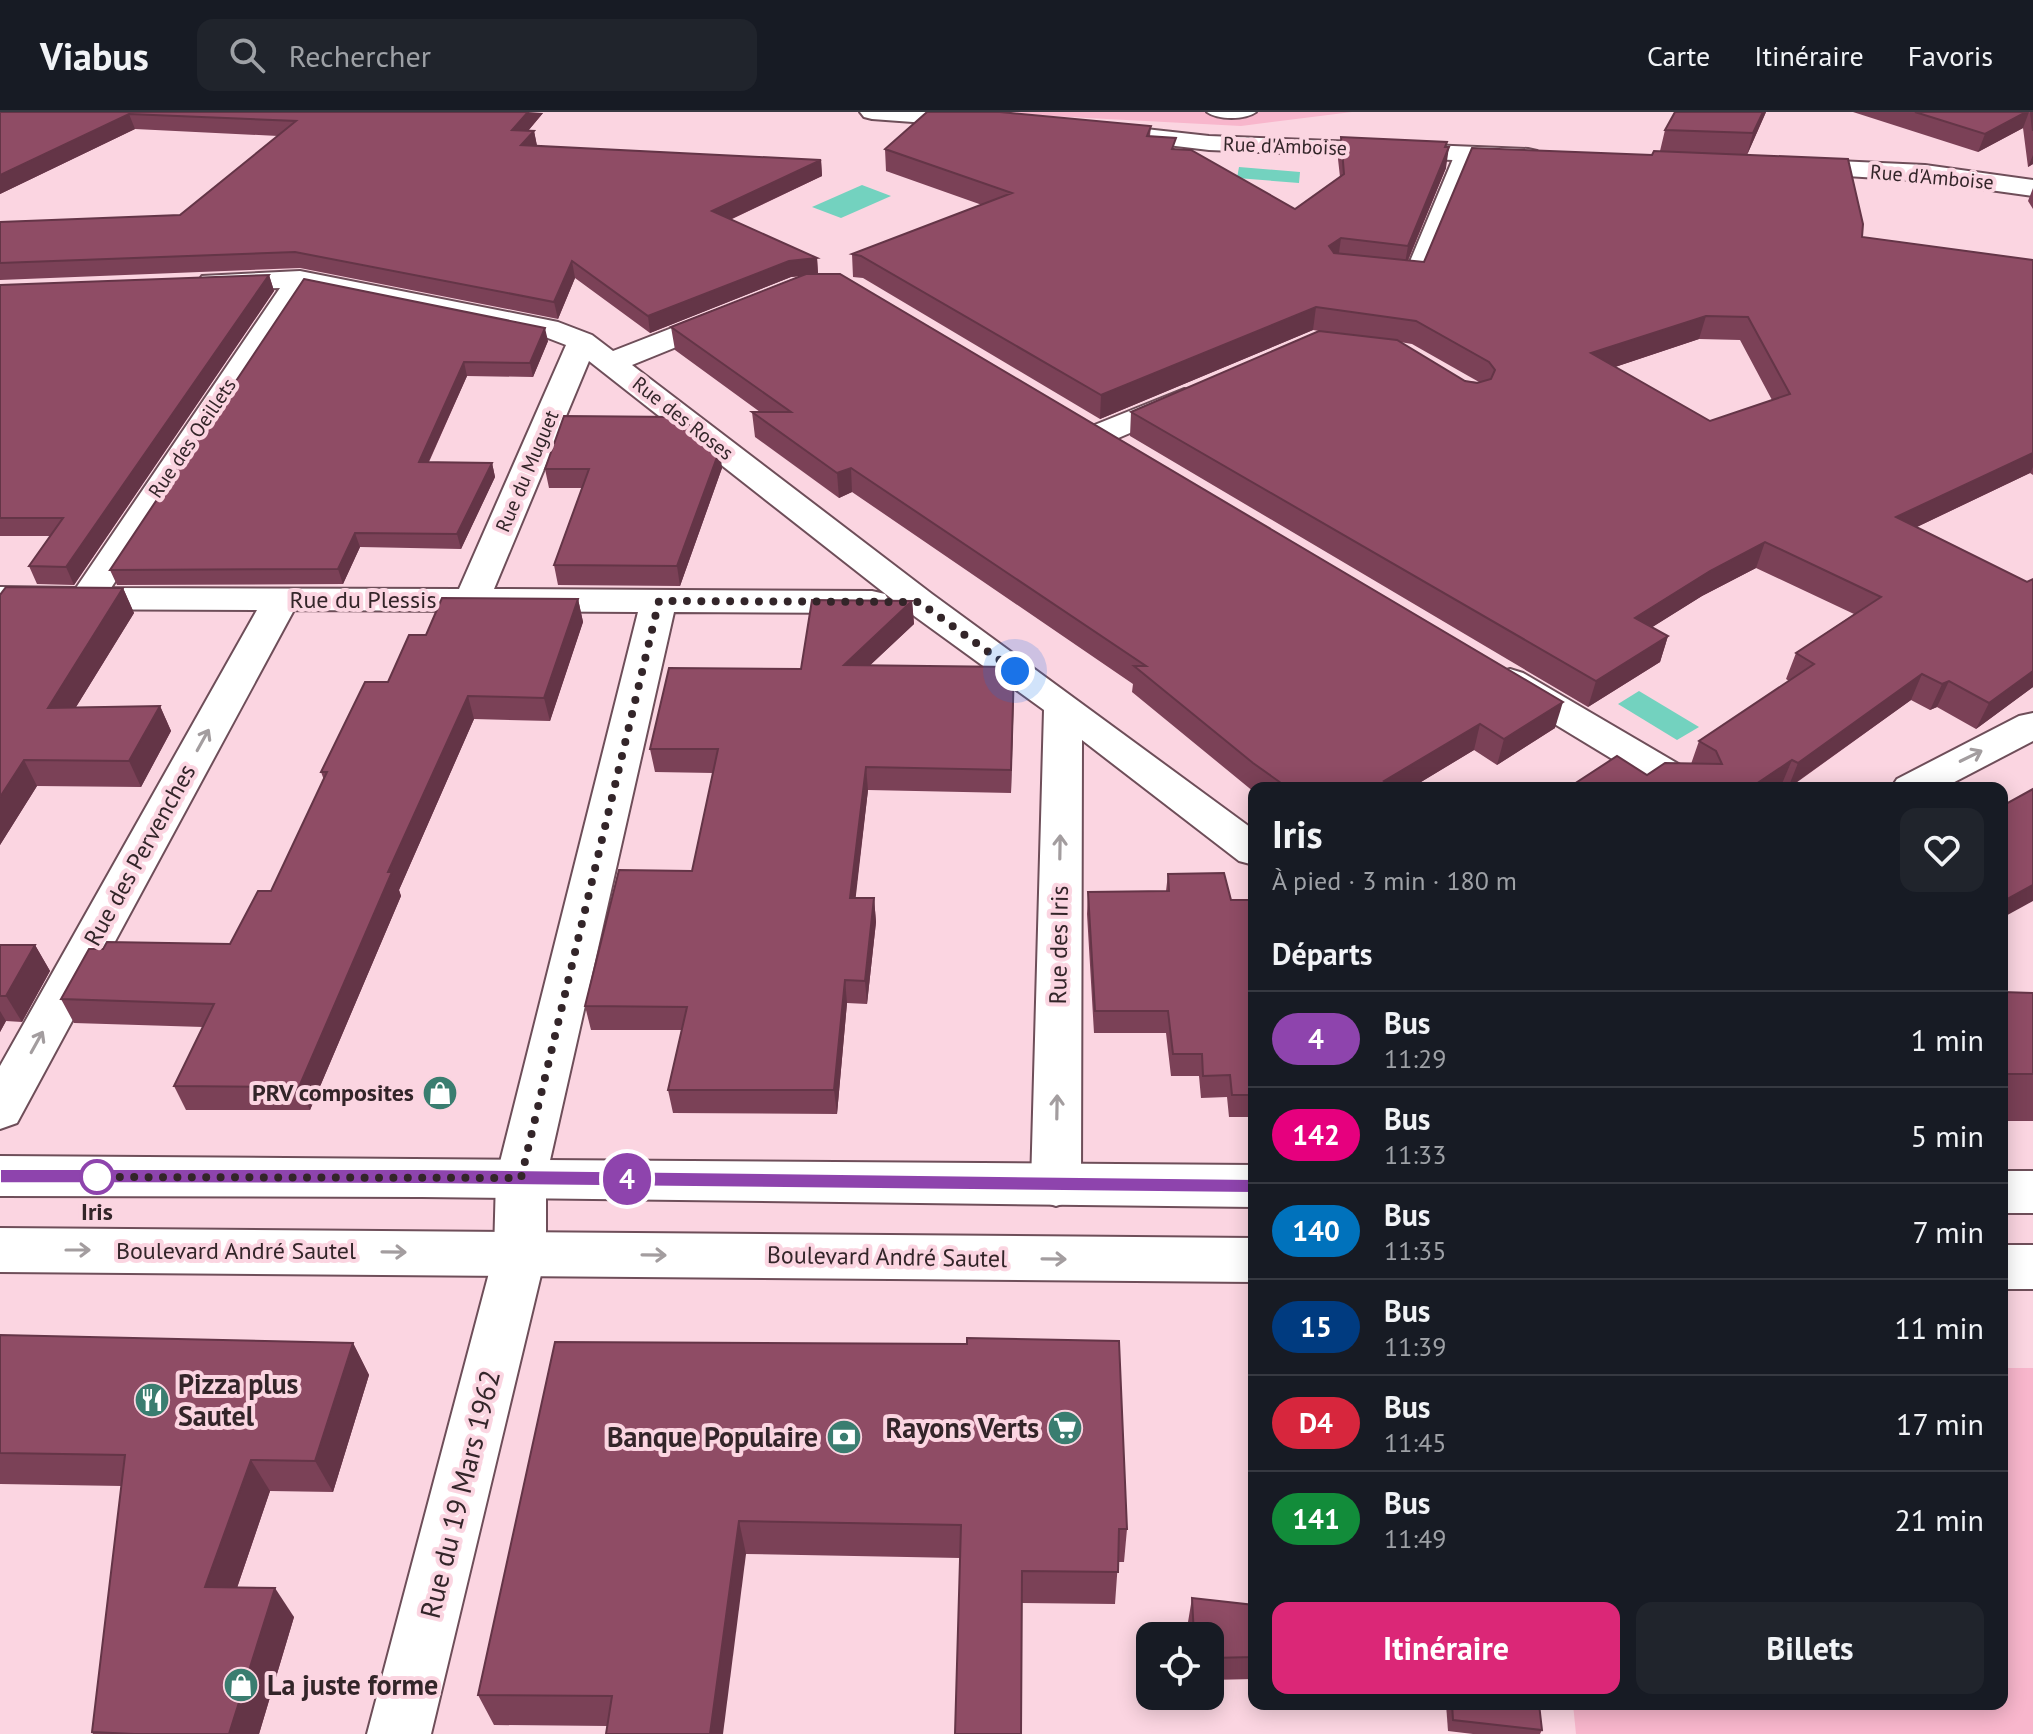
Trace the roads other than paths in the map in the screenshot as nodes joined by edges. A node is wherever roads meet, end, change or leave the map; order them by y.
1 (872, 112) edge
2 (1215, 112) edge
3 (1248, 112) edge
4 (1007, 122) edge
5 (1097, 130) edge
6 (1463, 154) junction
7 (1559, 158) edge
8 (1766, 166) edge
9 (2033, 188) edge
10 (1368, 273) edge
11 (300, 279) junction
12 (182, 284) edge
13 (759, 304) edge
14 (582, 341) junction
15 (612, 362) junction
16 (1213, 386) edge
17 (1099, 435) edge
18 (0, 598) edge
19 (86, 599) junction
20 (281, 600) junction
21 (472, 600) junction
22 (659, 601) junction
23 (919, 602) junction
24 (1488, 668) edge
25 (1063, 706) junction
26 (2033, 725) edge
27 (1680, 782) edge
28 (1923, 782) edge
29 (1248, 846) edge
30 (0, 1110) edge
31 (0, 1176) edge
32 (521, 1178) junction
33 (1056, 1185) junction
34 (1248, 1186) edge
35 (2008, 1192) edge
36 (2033, 1192) edge
37 (0, 1250) edge
38 (520, 1254) junction
39 (1248, 1260) edge
40 (2008, 1267) edge
41 (2033, 1267) edge
42 (399, 1734) edge

1 - 4 street
2 - 3 lane
5 - 6 street, Rue d'Amboise
6 - 7 street, Rue d'Amboise
6 - 10 lane
8 - 9 street, Rue d'Amboise
11 - 12 street, Rue des Roses
11 - 14 street, Rue des Roses
11 - 19 street, Rue des Oeillets
13 - 15 street
14 - 15 street, Rue des Roses
14 - 21 street, Rue du Muguet
15 - 23 street, Rue des Roses
16 - 17 street
18 - 19 street, Rue du Plessis
19 - 20 street, Rue du Plessis
20 - 21 street, Rue du Plessis
30 -> 20 street, Rue des Pervenches
21 - 22 street, Rue du Plessis
22 - 23 street, Rue du Plessis
22 - 32 street
23 - 25 street, Rue des Roses
24 - 27 street
25 - 29 street, Rue des Roses
33 -> 25 street, Rue des Iris
28 -> 26 street
31 - 32 street
32 - 33 street
32 - 38 street
33 - 34 street
35 - 36 street
37 -> 38 street, Boulevard André Sautel
38 -> 39 street, Boulevard André Sautel
38 - 42 street, Rue du 19 Mars 1962
40 - 41 street

